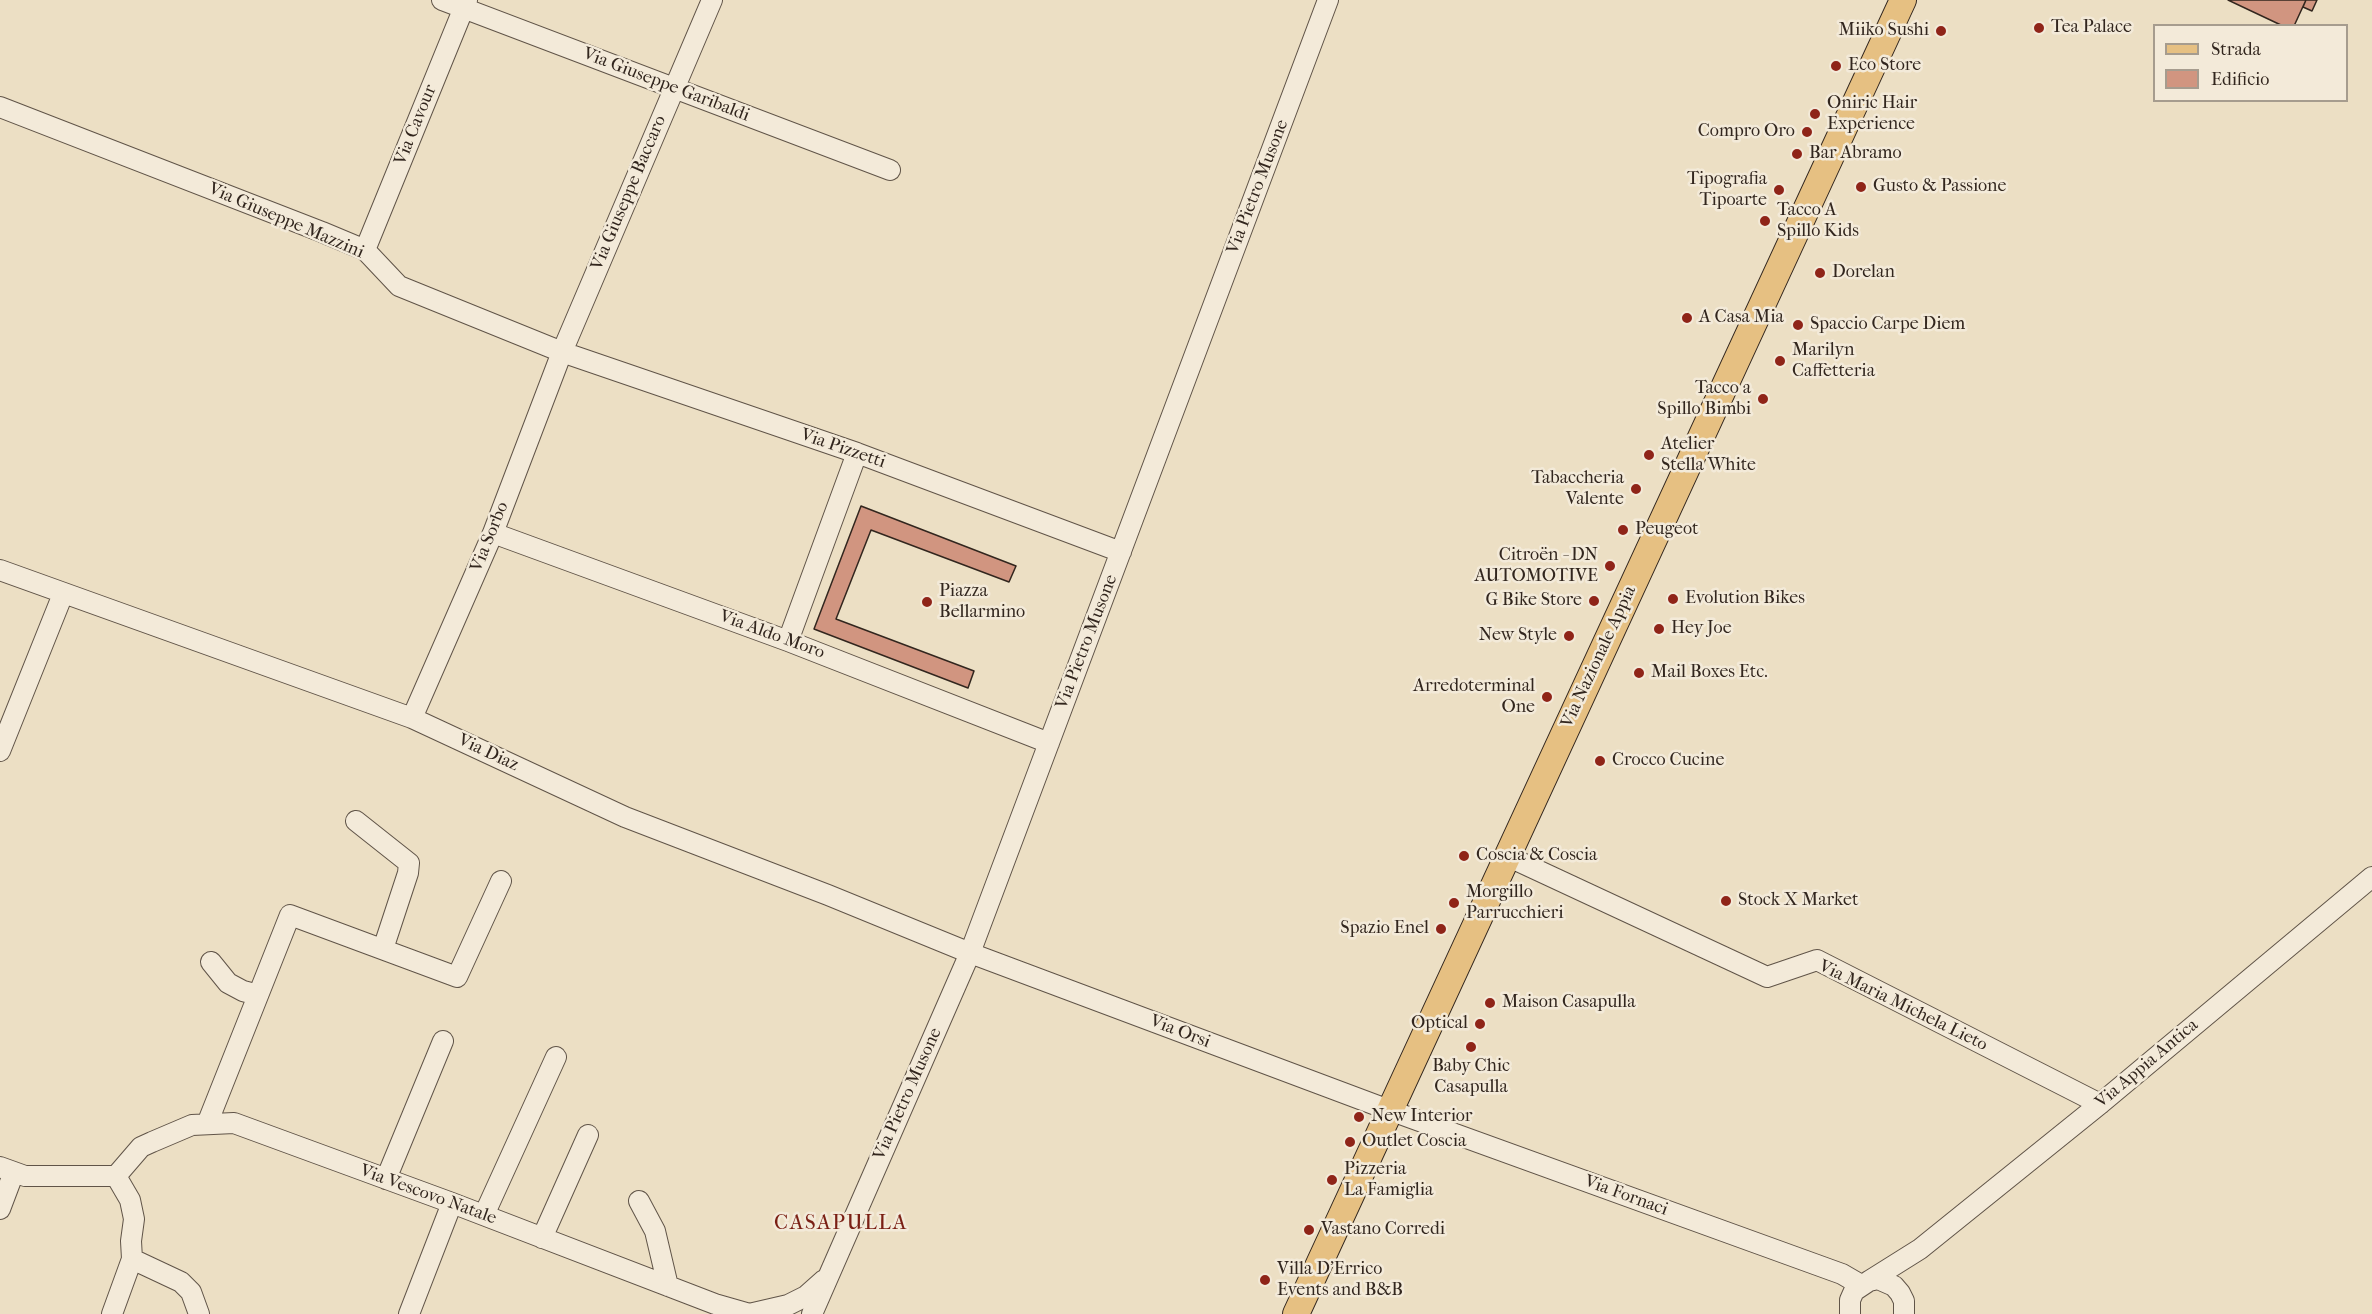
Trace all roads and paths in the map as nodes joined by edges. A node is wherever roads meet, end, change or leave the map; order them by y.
1 (442, 0) edge
2 (711, 0) edge
3 (1328, 0) edge
4 (1903, 0) edge
5 (465, 4) edge
6 (674, 88) junction
7 (0, 106) edge
8 (890, 170) dead end
9 (365, 250) junction
10 (562, 352) junction
11 (857, 453) junction
12 (493, 533) junction
13 (1121, 552) junction
14 (0, 570) edge
15 (63, 594) junction
16 (788, 640) junction
17 (412, 718) junction
18 (1049, 742) junction
19 (0, 751) edge
20 (356, 821) dead end
21 (1507, 856) junction
22 (2372, 878) edge
23 (501, 881) dead end
24 (383, 949) junction
25 (970, 954) junction
26 (211, 962) dead end
27 (258, 995) junction
28 (443, 1041) dead end
29 (556, 1057) dead end
30 (2100, 1104) junction
31 (1389, 1110) junction
32 (207, 1124) junction
33 (588, 1135) dead end
34 (7, 1170) edge
35 (116, 1176) junction
36 (386, 1179) junction
37 (639, 1201) dead end
38 (453, 1203) junction
39 (0, 1209) edge
40 (484, 1215) junction
41 (542, 1238) junction
42 (1920, 1249) junction
43 (132, 1259) junction
44 (828, 1277) junction
45 (668, 1286) junction
46 (1894, 1286) junction
47 (1857, 1295) edge
48 (1910, 1313) edge
49 (112, 1314) edge
50 (198, 1314) edge
51 (409, 1314) edge
52 (749, 1314) edge
53 (812, 1314) edge
54 (829, 1314) edge
55 (1296, 1314) edge
56 (1834, 1314) edge

1 - 5 street, Via Giuseppe Garibaldi
2 - 6 street, Via Giuseppe Baccaro
3 - 13 street, Via Pietro Musone
4 - 21 main road, Via Nazionale Appia
5 - 6 street, Via Giuseppe Garibaldi
5 - 9 street, Via Cavour
6 - 8 street, Via Giuseppe Garibaldi
6 - 10 street, Via Giuseppe Baccaro
7 - 9 street, Via Giuseppe Mazzini
9 - 10 street, Via Giuseppe Mazzini
10 - 11 street, Via Pizzetti
10 - 12 street, Via Sorbo
11 - 13 street, Via Pizzetti
11 - 16 street
12 - 16 street, Via Aldo Moro
12 - 17 street, Via Sorbo
13 - 18 street, Via Pietro Musone
14 - 15 street, Via Diaz
15 - 17 street, Via Diaz
15 - 19 street
16 - 18 street, Via Aldo Moro
17 - 25 street, Via Diaz
18 - 25 street, Via Pietro Musone
20 - 24 street
21 - 30 street, Via Maria Michela Lieto
21 - 31 main road, Via Nazionale Appia
22 - 30 street, Via Appia Antica
23 - 24 street
24 - 27 street
25 - 31 street, Via Orsi
25 - 44 street, Via Pietro Musone
26 - 27 street
27 - 32 street
28 - 36 street
29 - 40 street
30 - 42 street, Via Appia Antica
31 - 47 street, Via Fornaci
31 - 55 main road, Via Nazionale Appia
32 - 35 street, Via Vescovo Natale
32 - 36 street, Via Vescovo Natale
33 - 41 street
34 - 35 street
34 - 39 street
35 - 43 street
36 - 38 street, Via Vescovo Natale
37 - 45 street
38 - 40 street, Via Vescovo Natale
38 - 51 street
40 - 41 street, Via Vescovo Natale
41 - 45 street, Via Vescovo Natale
42 - 46 street, Via Appia Antica
42 - 47 street, Via Appia Antica
43 - 49 street
43 - 50 street
44 - 52 street, Via Vescovo Natale
44 - 53 street, Via Pietro Musone
44 - 54 street, Via Pietro Musone
45 - 52 street, Via Vescovo Natale
46 - 47 street
46 - 48 street
47 - 56 street, Via Appia Antica

